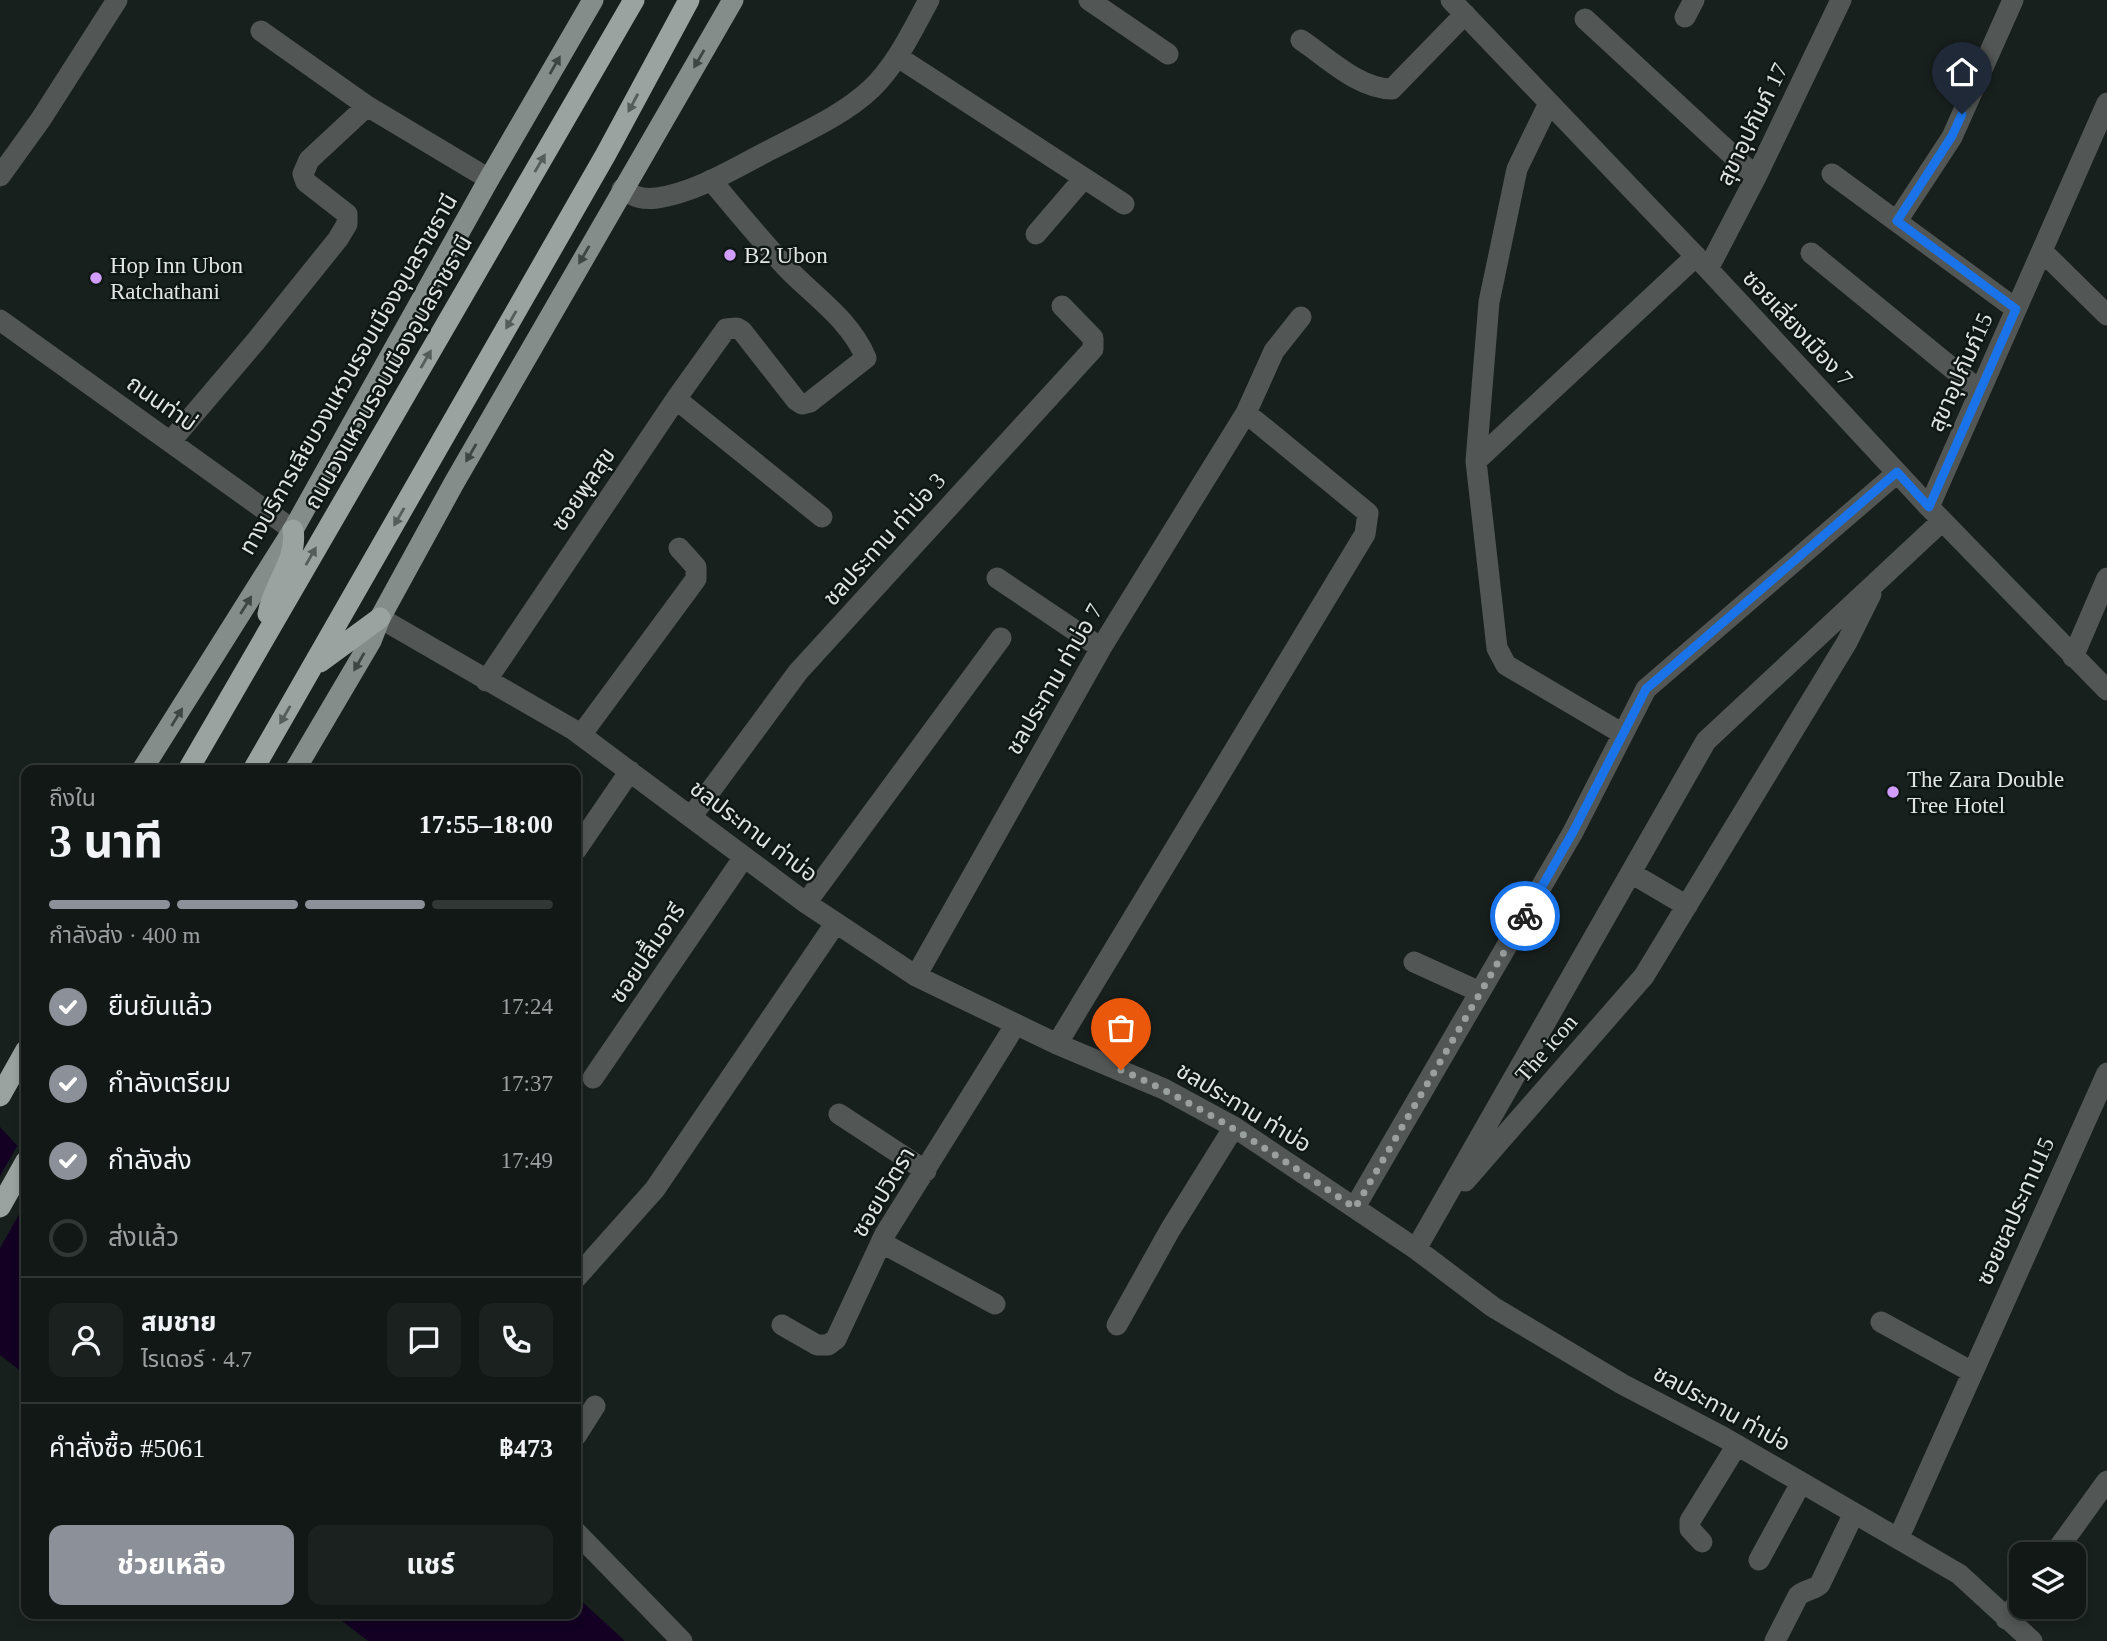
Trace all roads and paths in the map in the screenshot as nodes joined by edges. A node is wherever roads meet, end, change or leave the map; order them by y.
1 (117, 0) edge
2 (593, 0) edge
3 (634, 0) edge
4 (689, 0) edge
5 (733, 0) edge
6 (929, 0) edge
7 (1088, 0) edge
8 (1841, 0) edge
9 (2013, 0) edge
10 (1458, 7) edge
11 (1585, 19) dead end
12 (261, 31) dead end
13 (1301, 40) dead end
14 (1168, 54) dead end
15 (898, 57) junction
16 (1549, 103) junction
17 (2107, 103) edge
18 (367, 106) junction
19 (1832, 174) dead end
20 (0, 176) edge
21 (1756, 177) junction
22 (1084, 178) junction
23 (489, 179) junction
24 (711, 180) junction
25 (622, 189) junction
26 (1124, 204) dead end
27 (1897, 221) junction
28 (1036, 234) dead end
29 (2042, 251) junction
30 (1811, 253) dead end
31 (1702, 263) junction
32 (1062, 306) dead end
33 (2016, 309) junction
34 (2107, 315) edge
35 (1301, 317) dead end
36 (0, 320) edge
37 (1980, 391) junction
38 (676, 399) junction
39 (1246, 413) junction
40 (171, 440) junction
41 (1476, 461) junction
42 (1897, 472) junction
43 (1936, 514) junction
44 (822, 517) dead end
45 (293, 530) junction
46 (679, 548) dead end
47 (998, 578) dead end
48 (2107, 578) edge
49 (1879, 580) junction
50 (380, 618) junction
51 (265, 636) junction
52 (1001, 638) dead end
53 (1101, 648) junction
54 (2073, 657) junction
55 (313, 667) junction
56 (486, 681) junction
57 (2107, 690) edge
58 (1623, 734) junction
59 (580, 735) junction
60 (145, 765) edge
61 (191, 765) edge
62 (256, 765) edge
63 (298, 765) edge
64 (630, 771) junction
65 (691, 817) junction
66 (581, 843) edge
67 (744, 857) junction
68 (1631, 873) junction
69 (806, 903) junction
70 (1686, 906) junction
71 (835, 924) junction
72 (1414, 962) dead end
73 (916, 975) junction
74 (1480, 992) junction
75 (1016, 1024) junction
76 (1056, 1044) junction
77 (21, 1060) edge
78 (2107, 1073) edge
79 (593, 1078) dead end
80 (0, 1096) edge
81 (839, 1114) dead end
82 (1234, 1127) junction
83 (21, 1170) edge
84 (926, 1171) junction
85 (0, 1207) edge
86 (1355, 1208) junction
87 (1434, 1217) junction
88 (882, 1242) junction
89 (1416, 1249) junction
90 (581, 1272) edge
91 (995, 1304) dead end
92 (1881, 1322) dead end
93 (782, 1325) dead end
94 (1117, 1325) dead end
95 (1972, 1372) junction
96 (595, 1406) dead end
97 (581, 1428) edge
98 (1737, 1445) junction
99 (2107, 1481) edge
100 (1801, 1483) junction
101 (1854, 1513) junction
102 (581, 1537) edge
103 (1899, 1537) junction
104 (1702, 1542) dead end
105 (2063, 1542) edge
106 (1759, 1560) dead end
107 (2009, 1615) edge
108 (2006, 1619) junction
109 (682, 1641) edge
110 (1775, 1641) edge
111 (2032, 1641) edge

1 - 20 street
23 -> 2 main road, ทางบริการเลียบวงแหวนรอบเมืองอุบลราชธานี
51 -> 3 highway, ถนนวงแหวนรอบเมืองอุบลราชธานี
4 -> 55 highway
5 -> 25 main road
6 - 15 street
7 - 14 street
8 - 21 street, สุขาอุปกัมภ์ 17
9 - 27 street
10 - 13 street
10 - 16 street, ซอยเลี่ยงเมือง 7
11 - 21 street
12 - 18 street
15 - 22 street
15 - 24 street
16 - 31 street, ซอยเลี่ยงเมือง 7
16 - 41 street
17 - 29 street, สุขาอุปกัมภ์15
18 - 23 street
18 - 40 street
19 - 27 street
21 - 31 street, สุขาอุปกัมภ์ 17
22 - 26 street
22 - 28 street
23 - 45 main road, ทางบริการเลียบวงแหวนรอบเมืองอุบลราชธานี
24 - 25 street
24 - 38 street, ซอยพูลสุข
25 -> 50 main road
27 - 33 street
29 - 33 street, สุขาอุปกัมภ์15
29 - 34 street
30 - 37 street
31 - 41 street, สุขาอุปกัมภ์ 17
31 - 42 street, ซอยเลี่ยงเมือง 7
32 - 65 street, ชลประทาน ท่าบ่อ 3
33 - 37 street, สุขาอุปกัมภ์15
35 - 39 street, ชลประทาน ท่าบ่อ 7
36 - 40 street, ถนนท่าบ่
37 - 43 street, สุขาอุปกัมภ์15
38 - 44 street
38 - 56 street, ซอยพูลสุข
39 - 53 street, ชลประทาน ท่าบ่อ 7
39 - 76 street
40 - 45 street, ถนนท่าบ่
41 - 58 street
42 - 43 street, ซอยเลี่ยงเมือง 7
42 - 58 street
43 - 49 street, The icon
43 - 54 street, ซอยเลี่ยงเมือง 7
45 - 51 highway
60 -> 45 main road, ทางบริการเลียบวงแหวนรอบเมืองอุบลราชธานี
46 - 59 street
47 - 53 street
48 - 54 street
49 - 68 street, The icon
49 - 70 street, The icon
50 - 55 highway
50 - 56 street, ชลประทาน ท่าบ่อ
50 -> 63 main road
51 - 61 highway, ถนนวงแหวนรอบเมืองอุบลราชธานี
52 - 69 street
53 - 73 street, ชลประทาน ท่าบ่อ 7
54 - 57 street, ซอยเลี่ยงเมือง 7
55 -> 62 highway
56 - 59 street, ชลประทาน ท่าบ่อ
58 - 74 street
59 - 64 street, ชลประทาน ท่าบ่อ
64 - 65 street, ชลประทาน ท่าบ่อ
64 - 66 street
65 - 67 street, ชลประทาน ท่าบ่อ
67 - 69 street, ชลประทาน ท่าบ่อ
67 - 79 street, ซอยปลื้มอารี
68 - 70 street
68 - 87 street, The icon
69 - 71 street, ชลประทาน ท่าบ่อ
70 - 87 street, The icon
71 - 73 street, ชลประทาน ท่าบ่อ
71 - 90 street
72 - 74 street
73 - 75 street, ชลประทาน ท่าบ่อ
74 - 86 street
75 - 76 street, ชลประทาน ท่าบ่อ
75 - 84 street, ซอยปวิตรา
76 - 82 street, ชลประทาน ท่าบ่อ
77 - 80 highway
78 - 95 street, ซอยชลประทาน15
81 - 84 street
82 - 86 street, ชลประทาน ท่าบ่อ
82 - 94 street
83 - 85 highway
84 - 88 street, ซอยปวิตรา
86 - 89 street, ชลประทาน ท่าบ่อ
87 - 89 street, The icon
88 - 91 street
88 - 93 street, ซอยปวิตรา
89 - 98 street, ชลประทาน ท่าบ่อ
92 - 95 street
95 - 103 street, ซอยชลประทาน15
96 - 97 street
98 - 100 street, ชลประทาน ท่าบ่อ
98 - 104 street
99 - 105 street
100 - 101 street, ชลประทาน ท่าบ่อ
100 - 106 street
101 - 103 street, ชลประทาน ท่าบ่อ
101 - 110 street
102 - 109 street
103 - 108 street, ชลประทาน ท่าบ่อ
107 - 108 street
108 - 111 street, ชลประทาน ท่าบ่อ

